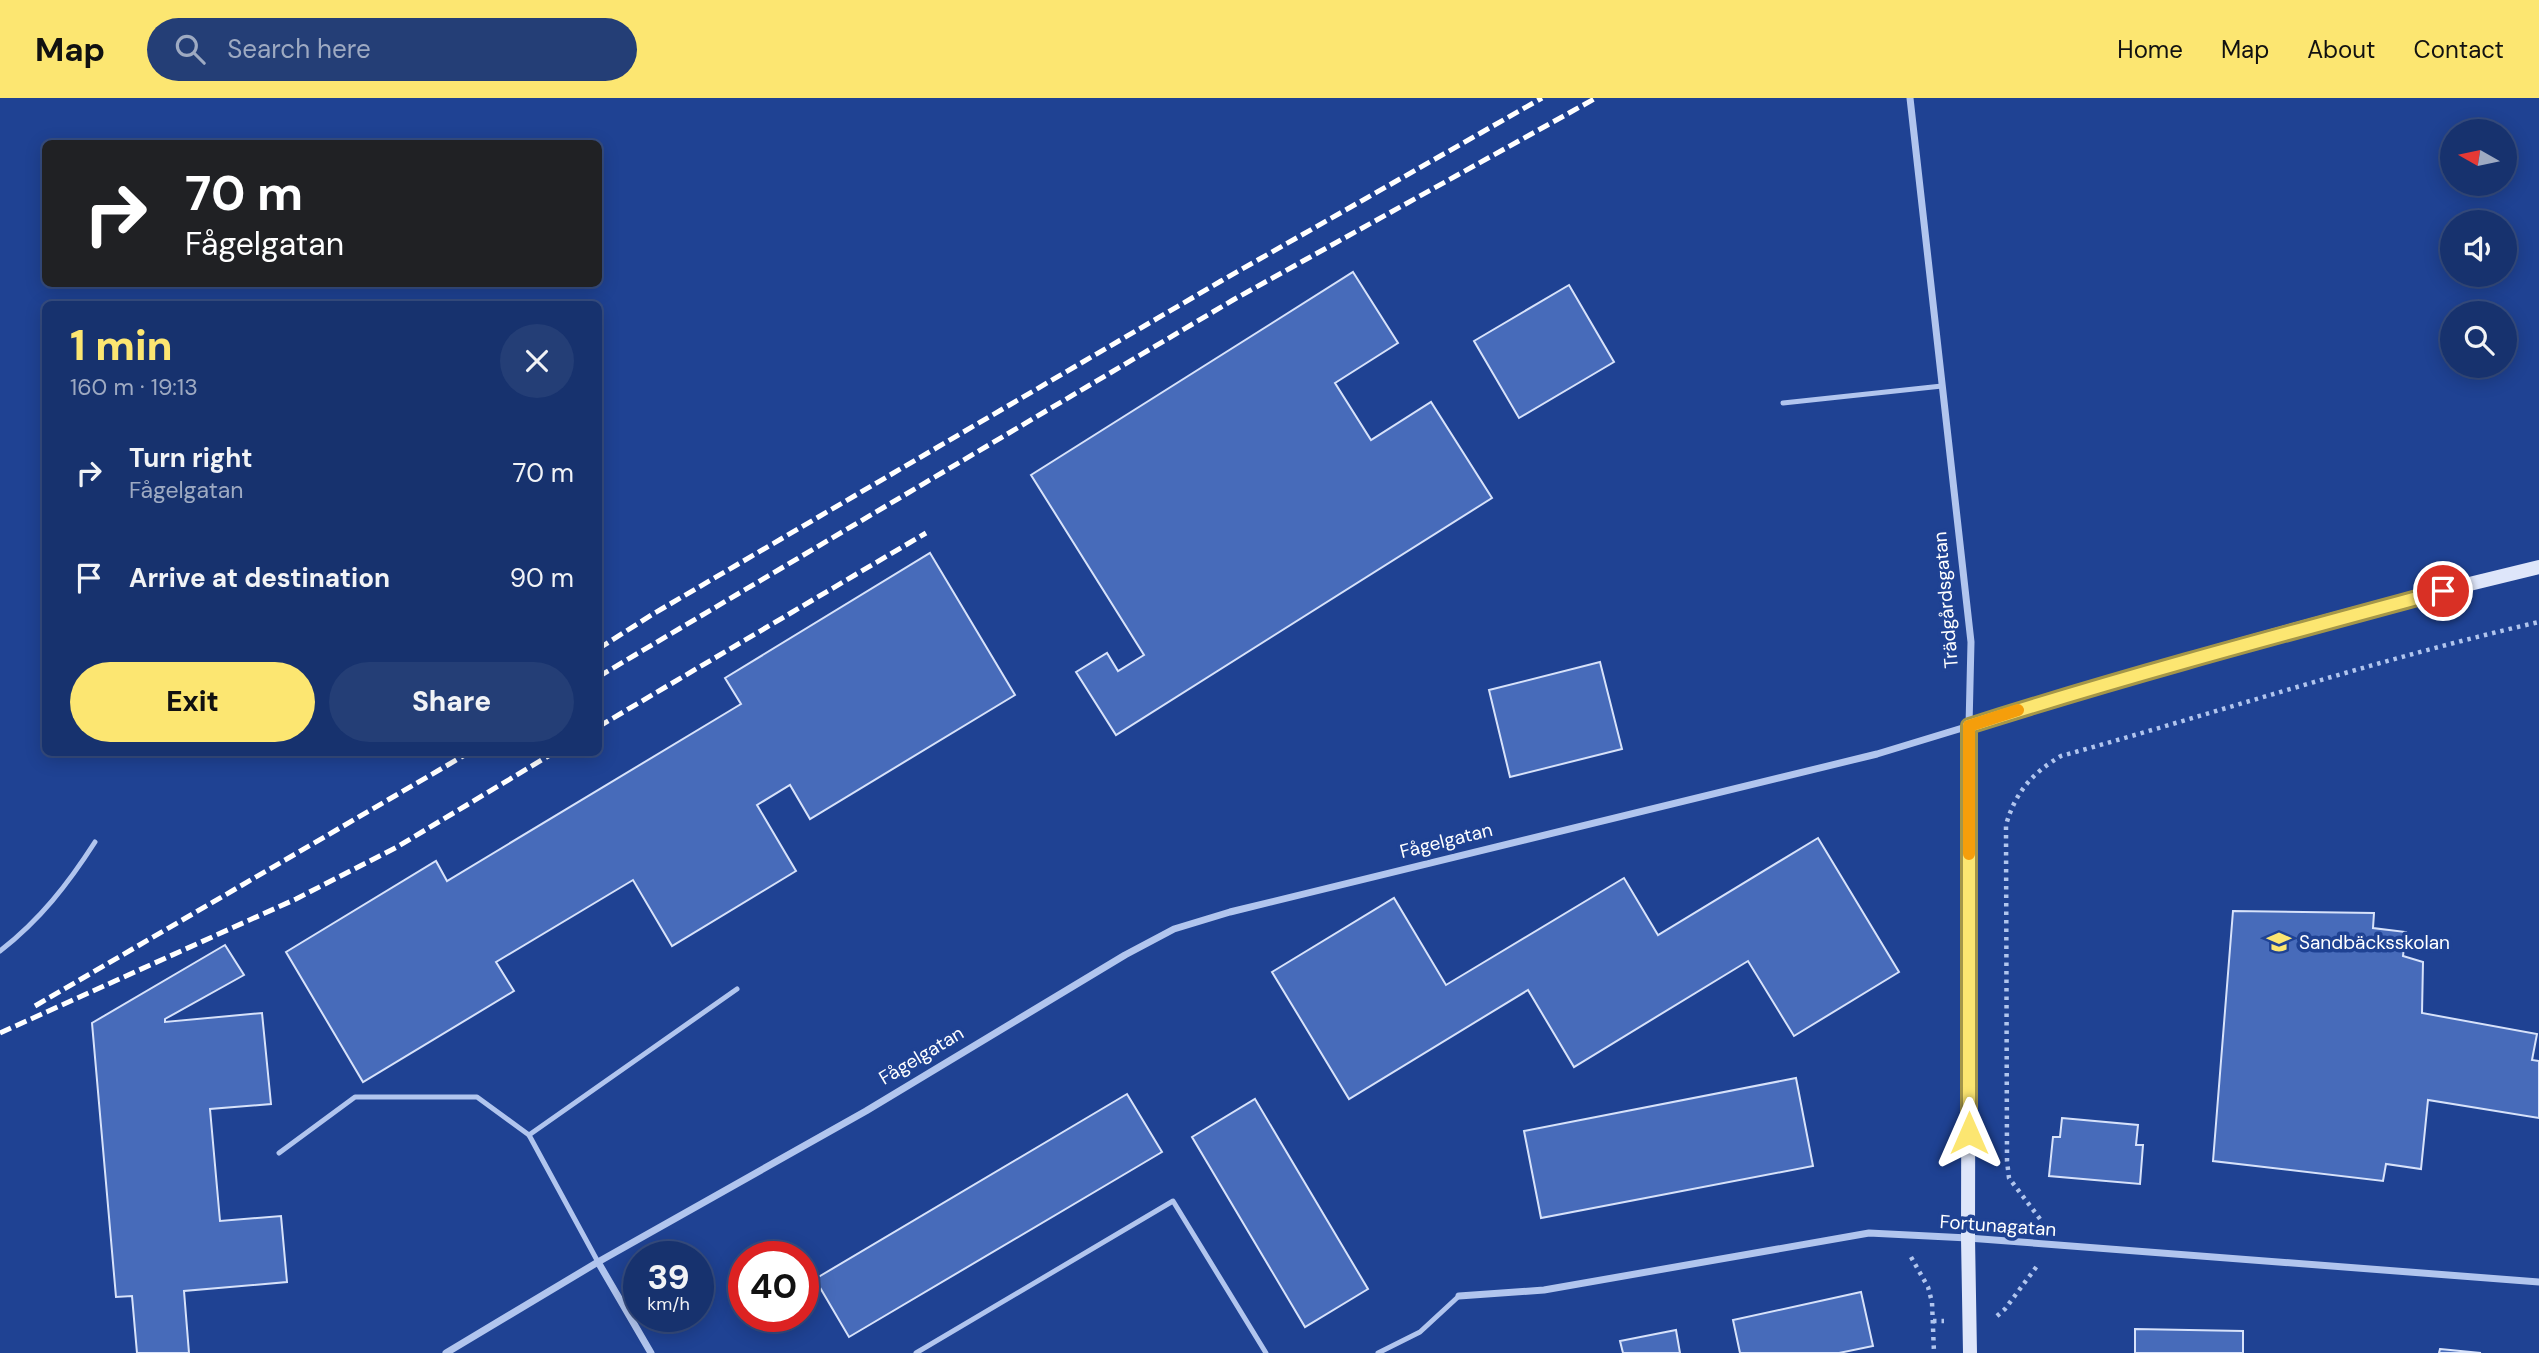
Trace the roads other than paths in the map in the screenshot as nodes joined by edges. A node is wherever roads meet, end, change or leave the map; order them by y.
1 (1910, 98) edge
2 (1942, 386) junction
3 (1783, 403) dead end
4 (2539, 567) edge
5 (1969, 726) junction
6 (95, 842) dead end
7 (0, 951) edge
8 (737, 989) dead end
9 (529, 1135) junction
10 (279, 1153) dead end
11 (1968, 1238) junction
12 (598, 1262) junction
13 (2539, 1282) edge
14 (1459, 1296) joint
15 (446, 1353) edge
16 (651, 1353) edge
17 (916, 1353) edge
18 (1266, 1353) edge
19 (1378, 1353) edge
20 (1970, 1353) edge

1 - 2 street, Trädgårdsgatan
2 - 3 lane
2 - 5 street, Trädgårdsgatan
4 - 5 street, Fågelgatan
5 - 11 street, Trädgårdsgatan
5 - 12 street, Fågelgatan
6 - 7 lane
8 - 9 lane
9 - 10 lane
9 - 12 lane
11 - 13 street, Fortunagatan
11 - 14 street, Fortunagatan
11 - 20 street, Trädgårdsgatan
12 - 15 street, Fågelgatan
12 - 16 street
14 - 19 lane
17 - 18 lane

